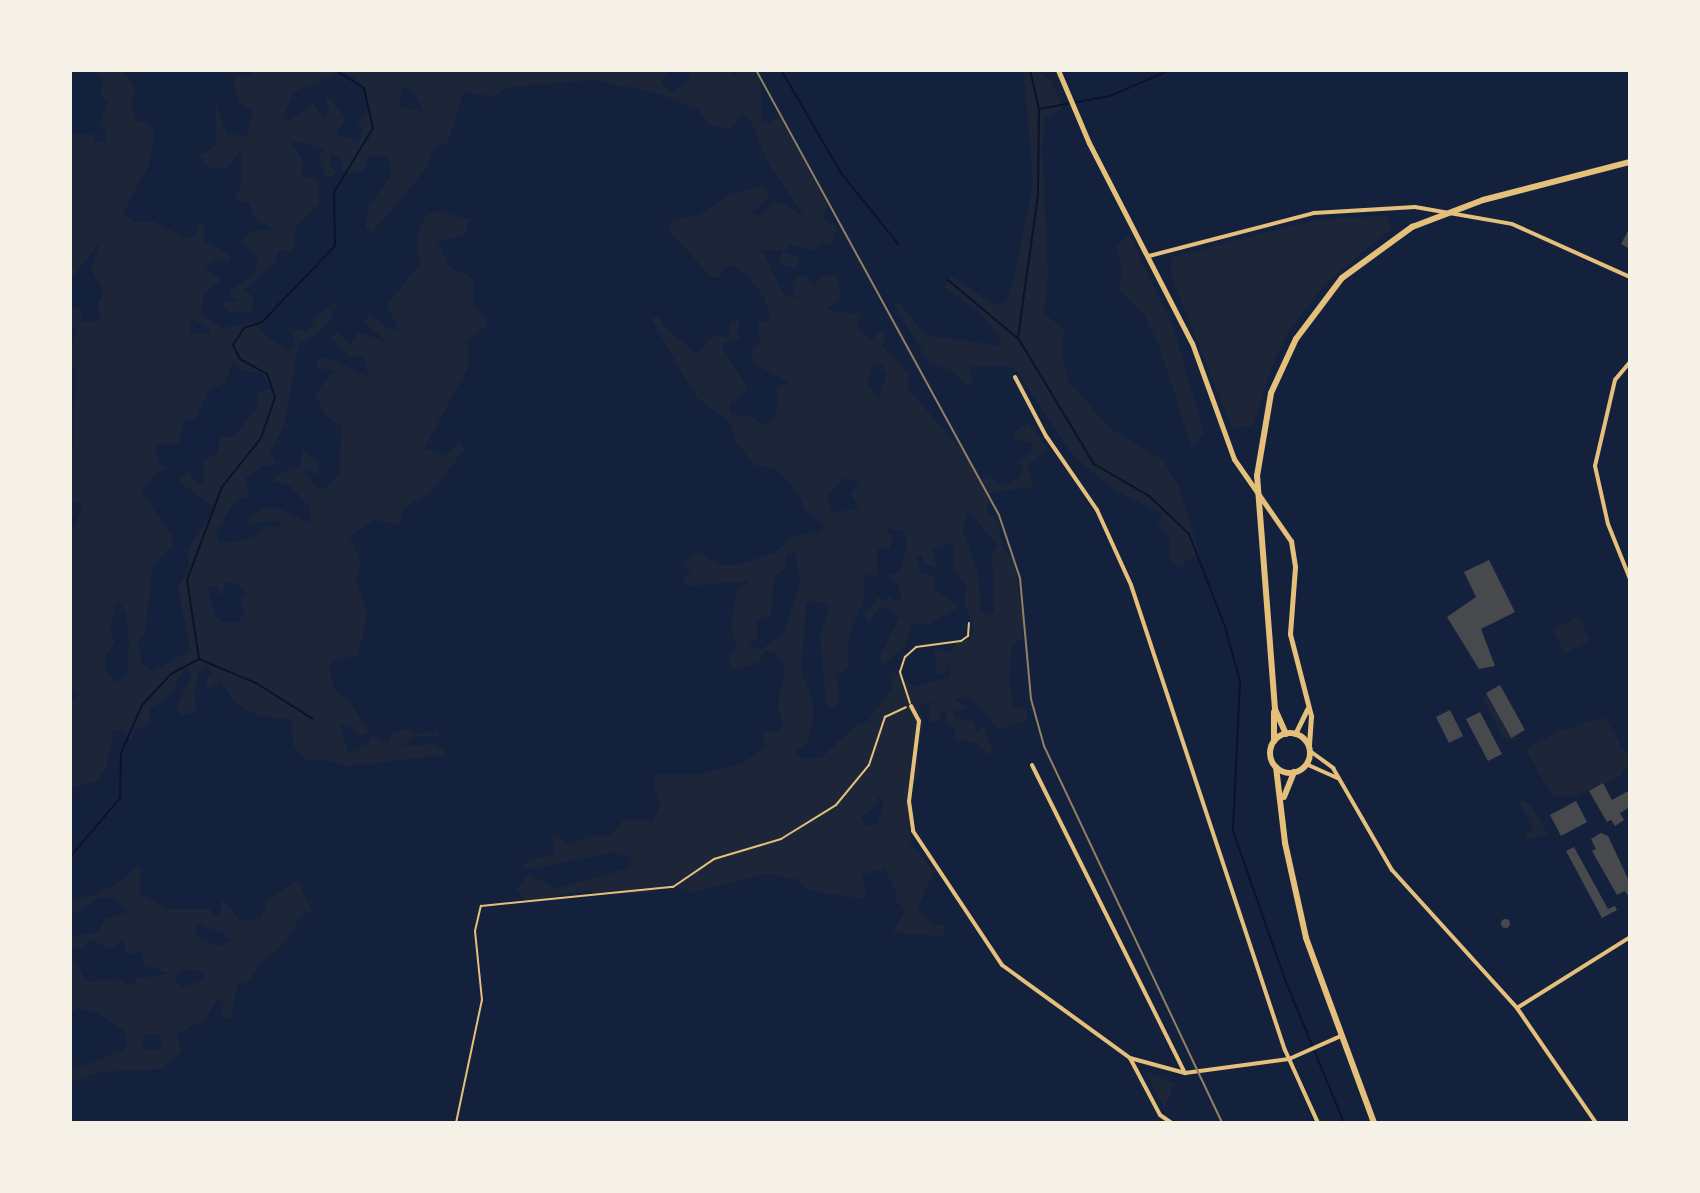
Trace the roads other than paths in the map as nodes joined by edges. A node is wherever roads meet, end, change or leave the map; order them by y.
1 (1058, 70) edge
2 (1630, 162) edge
3 (1149, 256) junction
4 (1630, 277) edge
5 (1630, 362) edge
6 (1015, 377) dead end
7 (1630, 579) edge
8 (969, 623) dead end
9 (1307, 704) junction
10 (911, 706) joint
11 (1275, 709) junction
12 (1286, 734) junction
13 (1295, 734) junction
14 (1274, 741) junction
15 (1309, 749) junction
16 (1306, 764) junction
17 (1032, 765) dead end
18 (1276, 767) junction
19 (1294, 772) junction
20 (1340, 779) junction
21 (1283, 800) junction
22 (1630, 937) edge
23 (1517, 1008) junction
24 (1341, 1036) junction
25 (1130, 1058) junction
26 (1289, 1059) junction
27 (1185, 1073) junction
28 (1172, 1123) edge
29 (1318, 1123) edge
30 (1374, 1123) edge
31 (1596, 1123) edge

1 - 3 main road
2 - 11 main road
3 - 4 street
3 - 9 main road
5 - 7 street
6 - 26 street
8 - 10 lane
9 - 13 main road
9 - 15 main road
10 - 25 street
11 - 12 main road
11 - 14 main road
12 - 13 main road
12 - 14 main road
13 - 15 main road
14 - 18 main road
15 - 16 main road
15 - 20 street
16 - 19 main road
16 - 20 street
17 - 27 street
18 - 19 main road
18 - 21 main road
19 - 21 main road
20 - 23 street
21 - 24 main road
22 - 23 street
23 - 31 street
24 - 26 street
24 - 30 main road
25 - 27 street
25 - 28 street
26 - 27 street
26 - 29 street

